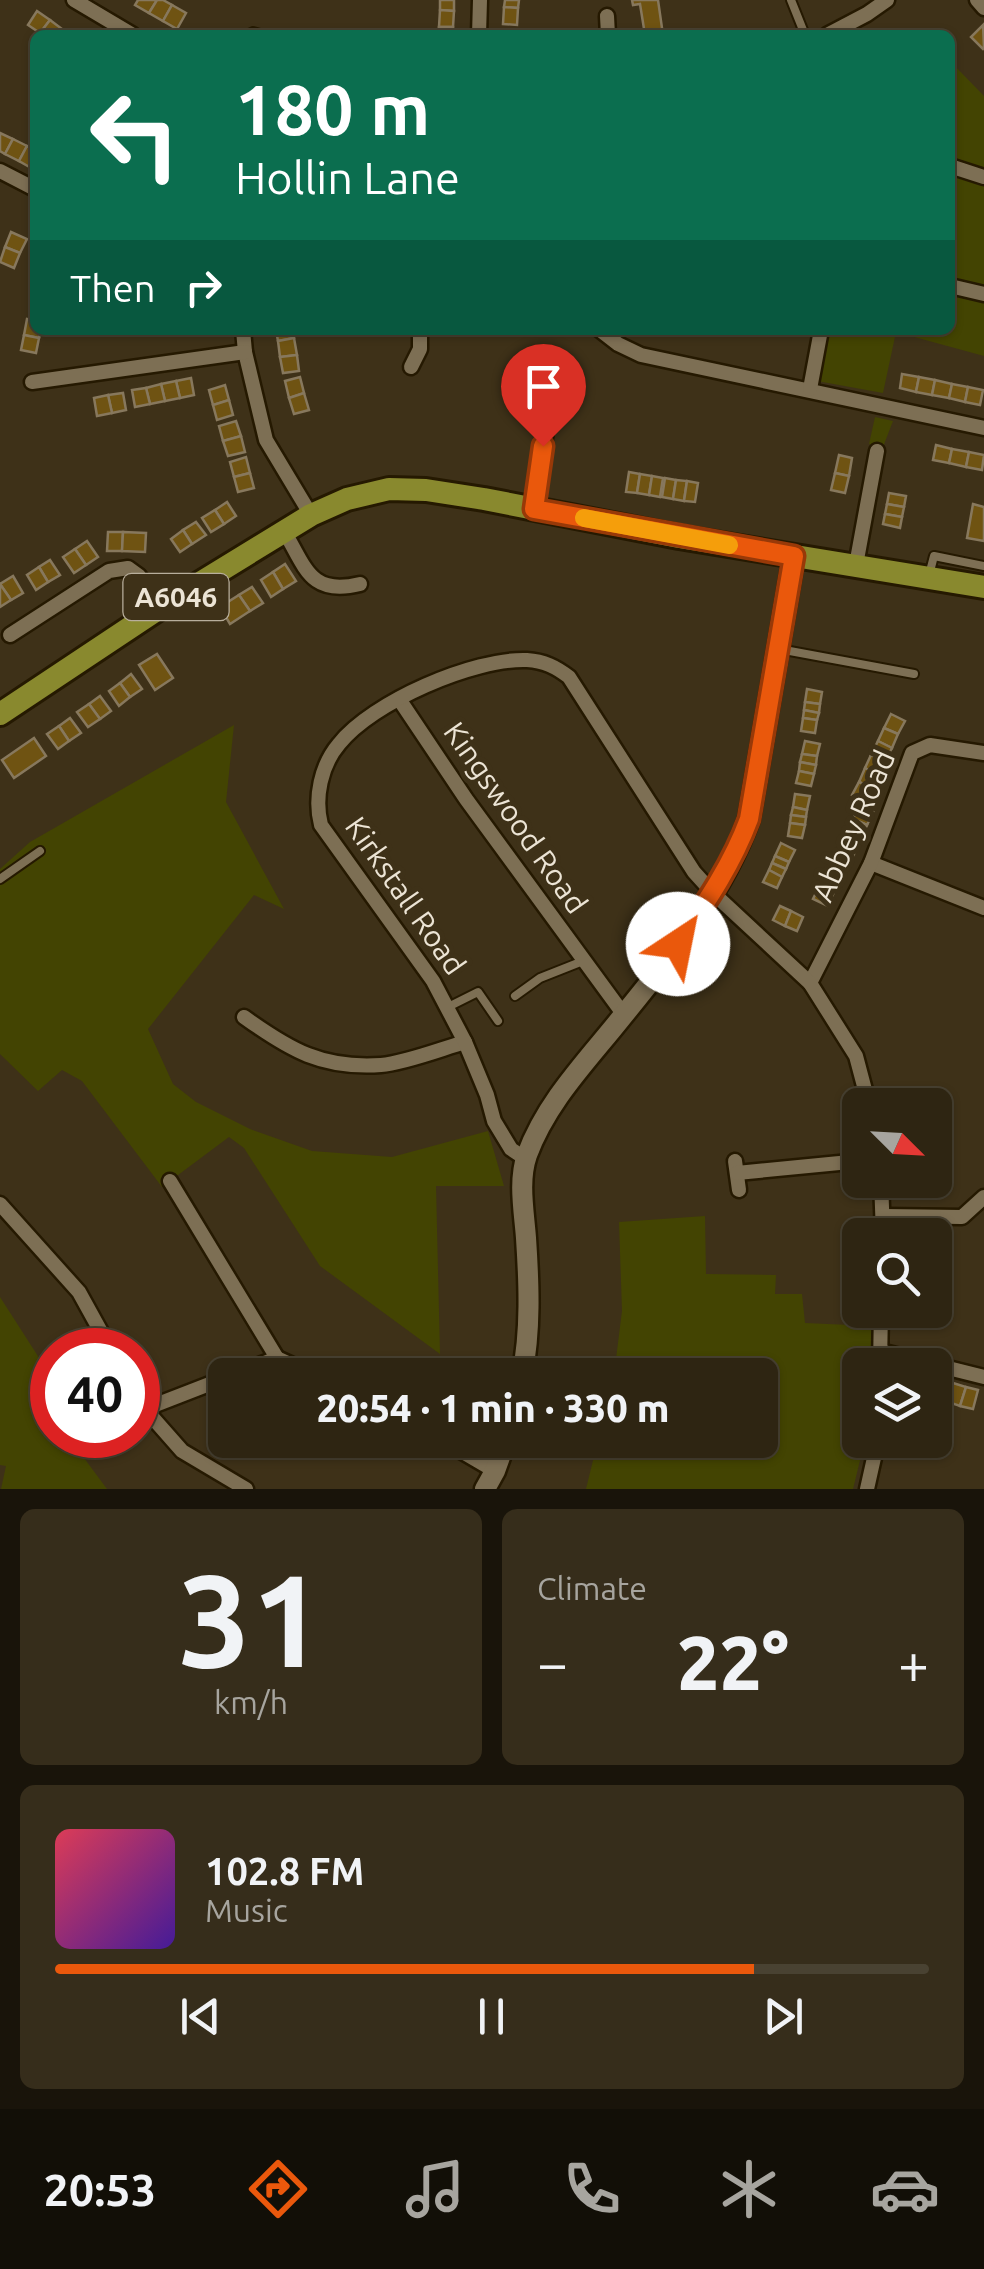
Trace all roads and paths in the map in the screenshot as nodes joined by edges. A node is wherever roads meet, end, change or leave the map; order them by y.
1 (74, 0) edge
2 (480, 0) edge
3 (790, 0) edge
4 (887, 0) edge
5 (977, 0) edge
6 (984, 8) edge
7 (608, 16) dead end
8 (124, 30) edge
9 (479, 30) edge
10 (608, 30) edge
11 (803, 30) edge
12 (837, 30) edge
13 (955, 168) edge
14 (0, 171) edge
15 (984, 177) edge
16 (30, 186) edge
17 (955, 287) edge
18 (984, 294) edge
19 (243, 335) edge
20 (420, 335) edge
21 (606, 335) edge
22 (820, 335) edge
23 (245, 352) junction
24 (411, 368) dead end
25 (32, 382) dead end
26 (810, 389) junction
27 (548, 418) dead end
28 (984, 428) edge
29 (876, 451) dead end
30 (534, 509) junction
31 (311, 515) junction
32 (284, 531) junction
33 (794, 556) junction
34 (856, 566) junction
35 (984, 566) edge
36 (929, 578) junction
37 (360, 584) dead end
38 (984, 587) edge
39 (161, 607) junction
40 (10, 635) dead end
41 (779, 650) junction
42 (914, 674) dead end
43 (399, 699) junction
44 (0, 714) edge
45 (984, 753) edge
46 (40, 851) dead end
47 (871, 863) junction
48 (0, 878) edge
49 (712, 893) junction
50 (984, 908) edge
51 (583, 961) junction
52 (810, 984) junction
53 (515, 996) dead end
54 (448, 1007) junction
55 (624, 1015) junction
56 (244, 1017) dead end
57 (498, 1021) dead end
58 (465, 1042) junction
59 (864, 1088) edge
60 (526, 1158) junction
61 (842, 1161) edge
62 (170, 1181) dead end
63 (739, 1190) dead end
64 (984, 1197) edge
65 (882, 1198) edge
66 (0, 1204) edge
67 (884, 1216) joint
68 (99, 1328) edge
69 (277, 1358) edge
70 (523, 1358) edge
71 (952, 1372) edge
72 (984, 1378) edge
73 (208, 1383) edge
74 (160, 1397) edge
75 (160, 1425) edge
76 (464, 1458) edge
77 (874, 1458) edge
78 (490, 1480) edge
79 (246, 1489) edge
80 (867, 1489) edge

1 - 8 street
2 - 9 street
3 - 11 lane
4 - 12 street
5 - 6 street
7 - 10 street
13 - 15 street
14 - 16 street
17 - 18 street
19 - 23 street
20 - 24 street
21 - 26 street
22 - 26 street
23 - 25 street
23 - 31 street
26 - 28 street
27 - 30 street
29 - 34 street
30 - 31 main road, A6046
30 - 33 main road, A6046
31 - 32 main road, A6046
32 - 37 street
32 - 39 main road, A6046
33 - 34 main road, A6046
33 - 41 street
34 - 36 main road, A6046
35 - 36 lane
36 - 38 main road, A6046
39 - 40 street
39 - 44 main road, A6046
41 - 42 lane
41 - 49 street
43 - 49 street, Kirkstall Road
43 - 51 street, Kingswood Road
43 - 54 street, Kirkstall Road
45 - 47 street, Abbey Road
46 - 48 lane
47 - 50 street
47 - 52 street, Abbey Road
49 - 52 street, Kirkstall Road
49 - 55 street
51 - 53 lane
51 - 55 street, Kingswood Road
52 - 59 street, Kirkstall Road
54 - 57 lane
54 - 58 street, Kirkstall Road
55 - 60 street
56 - 58 street
58 - 60 street, Kirkstall Road
60 - 70 street
61 - 63 street
62 - 69 street
64 - 67 street
65 - 67 street
66 - 68 street
71 - 72 street
73 - 74 street
75 - 79 street
76 - 78 street
77 - 80 street

